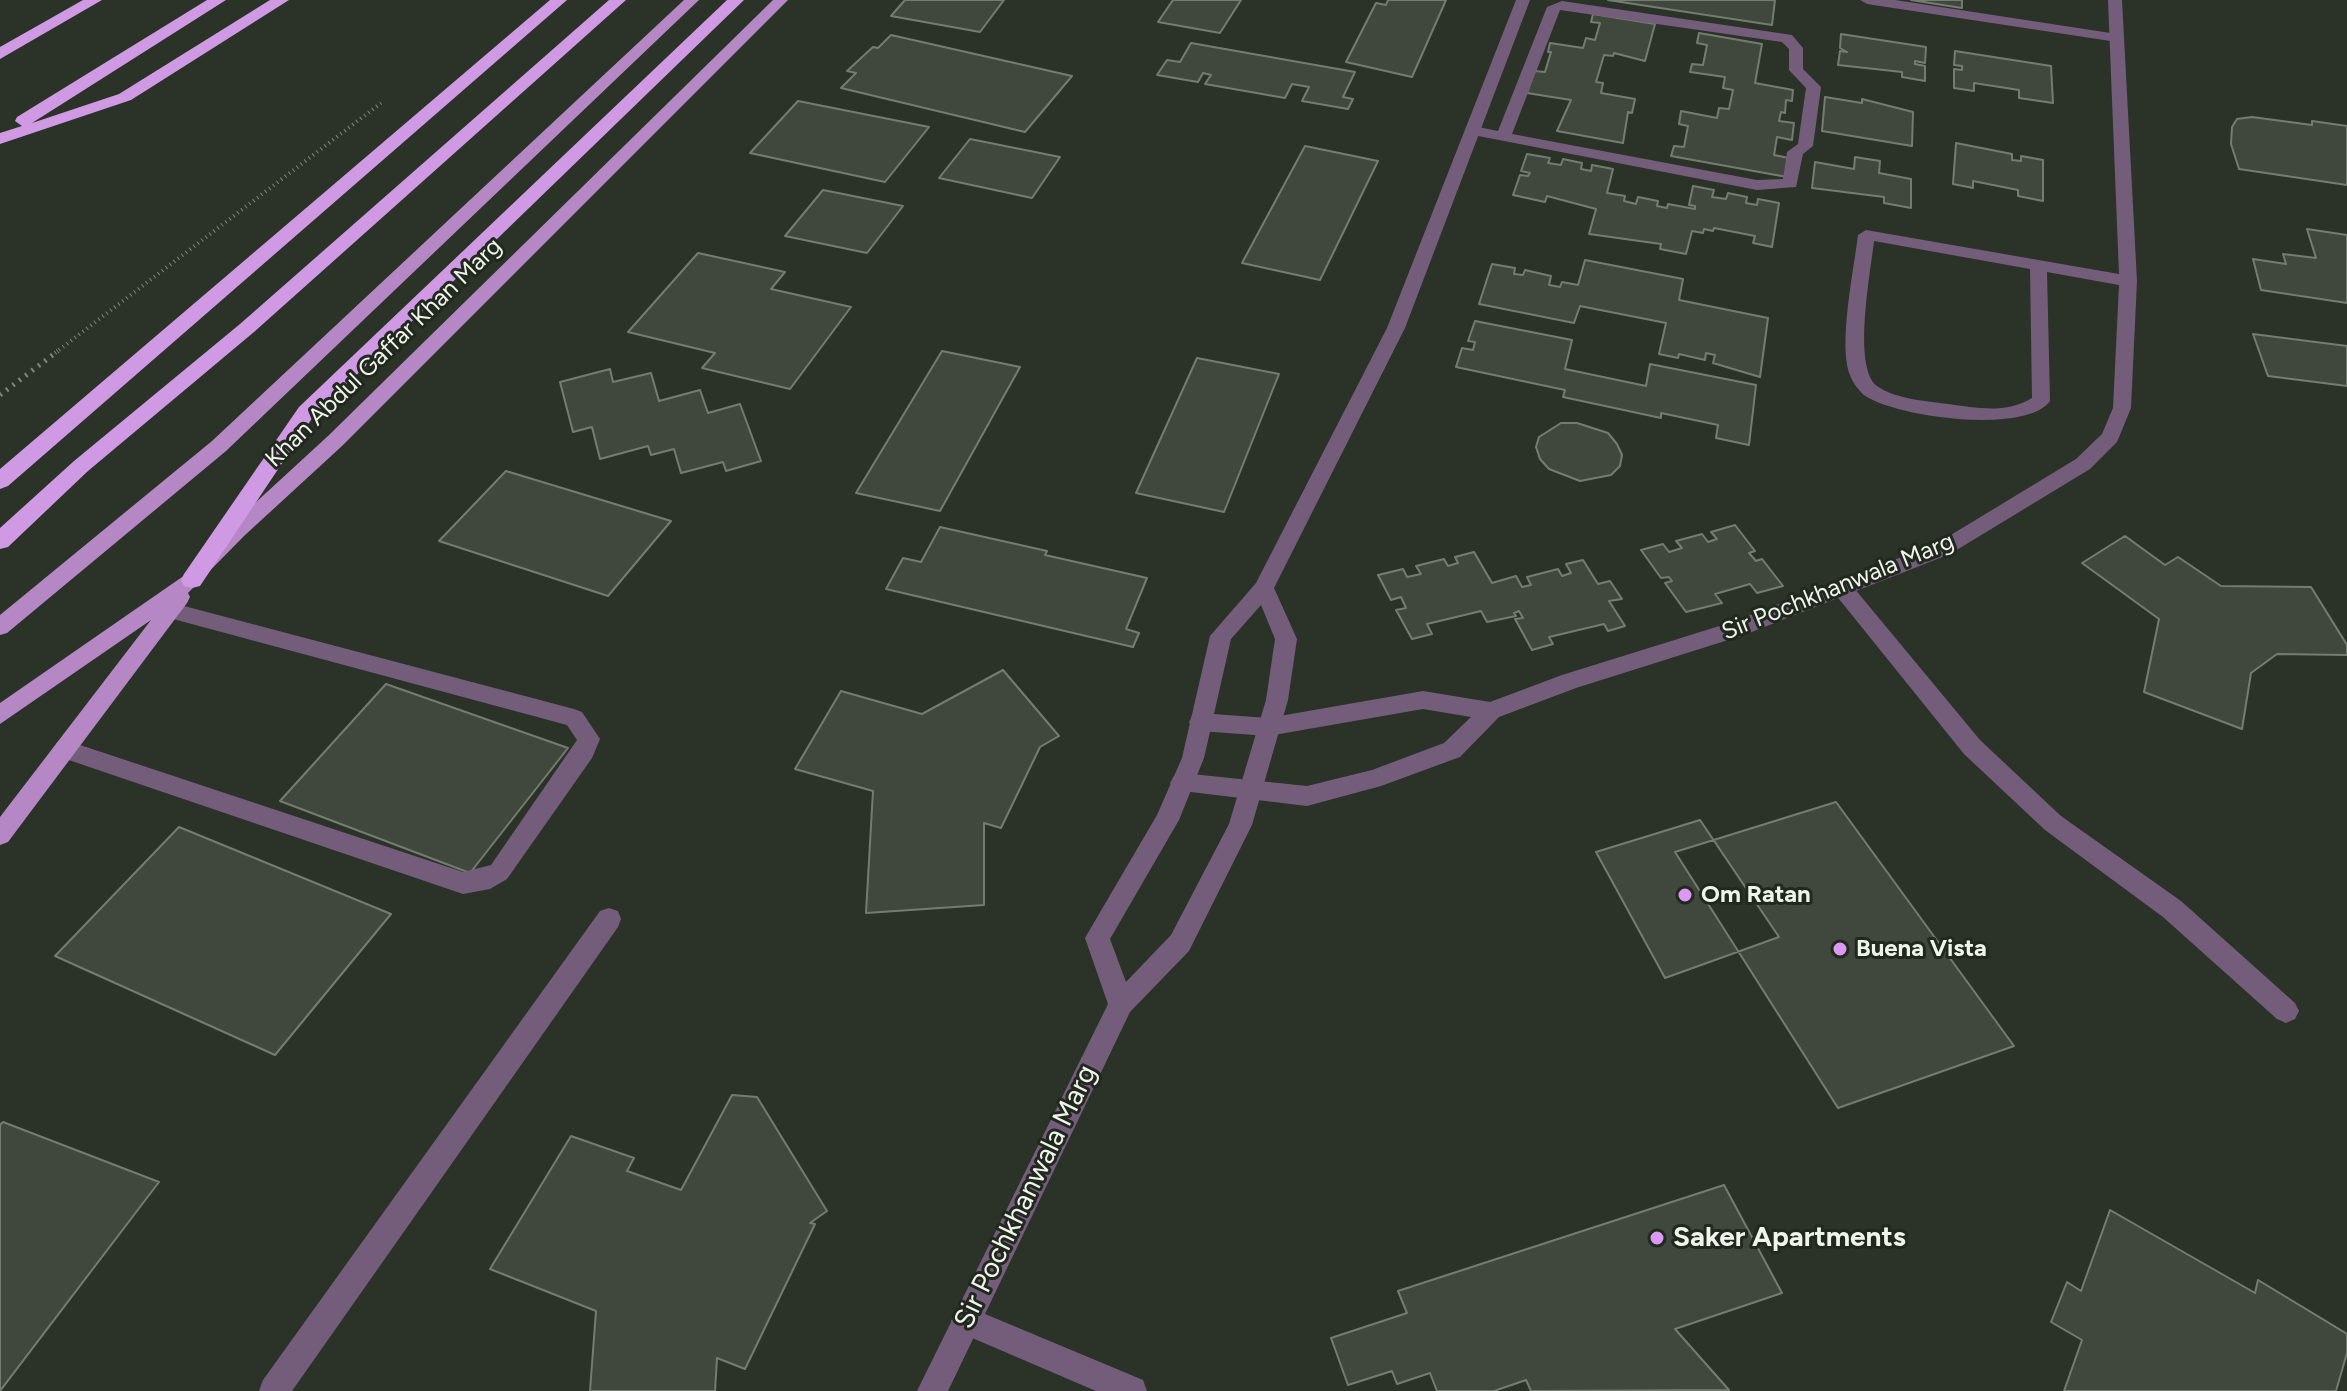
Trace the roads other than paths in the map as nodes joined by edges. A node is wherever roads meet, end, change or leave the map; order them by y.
1 (94, 0) edge
2 (218, 0) edge
3 (281, 0) edge
4 (559, 0) edge
5 (618, 0) edge
6 (692, 0) edge
7 (736, 0) edge
8 (781, 0) edge
9 (1523, 0) edge
10 (1867, 0) edge
11 (1991, 0) edge
12 (2115, 0) edge
13 (1991, 20) junction
14 (2117, 38) junction
15 (0, 54) edge
16 (1473, 131) junction
17 (0, 137) edge
18 (1503, 137) junction
19 (2038, 265) junction
20 (2128, 281) junction
21 (0, 481) edge
22 (0, 541) edge
23 (192, 580) junction
24 (1264, 588) junction
25 (1842, 588) junction
26 (169, 610) junction
27 (0, 627) edge
28 (1491, 711) junction
29 (0, 715) edge
30 (1200, 722) junction
31 (1268, 727) junction
32 (65, 749) junction
33 (1182, 783) junction
34 (1250, 792) junction
35 (0, 835) edge
36 (609, 919) dead end
37 (1121, 1004) junction
38 (2286, 1011) dead end
39 (966, 1321) junction
40 (274, 1391) edge
41 (932, 1391) edge
42 (1132, 1391) edge

1 - 15 highway
2 - 17 highway
3 - 17 highway
4 - 21 highway
5 - 22 highway
6 - 27 main road, Khan Abdul Gaffar Khan Marg
7 - 23 highway
8 - 23 main road, Khan Abdul Gaffar Khan Marg
9 - 16 street
10 - 13 street
11 - 13 street
12 - 14 street, Sir Pochkhanwala Marg
13 - 14 street
14 - 20 street, Sir Pochkhanwala Marg
16 - 18 street
16 - 24 street
18 - 18 street
19 - 19 street
19 - 20 street
20 - 25 street, Sir Pochkhanwala Marg
23 - 26 main road
23 - 29 main road, Khan Abdul Gaffar Khan Marg
24 - 30 street
24 - 31 street, Sir Pochkhanwala Marg
25 - 28 street, Sir Pochkhanwala Marg
25 - 38 street
26 - 32 main road
26 - 32 street
28 - 31 street
28 - 34 street
30 - 31 street
30 - 33 street
31 - 34 street, Sir Pochkhanwala Marg
32 - 35 main road
33 - 34 street
33 - 37 street
34 - 37 street, Sir Pochkhanwala Marg
36 - 40 street
37 - 39 street, Sir Pochkhanwala Marg
39 - 41 street, Sir Pochkhanwala Marg
39 - 42 street

